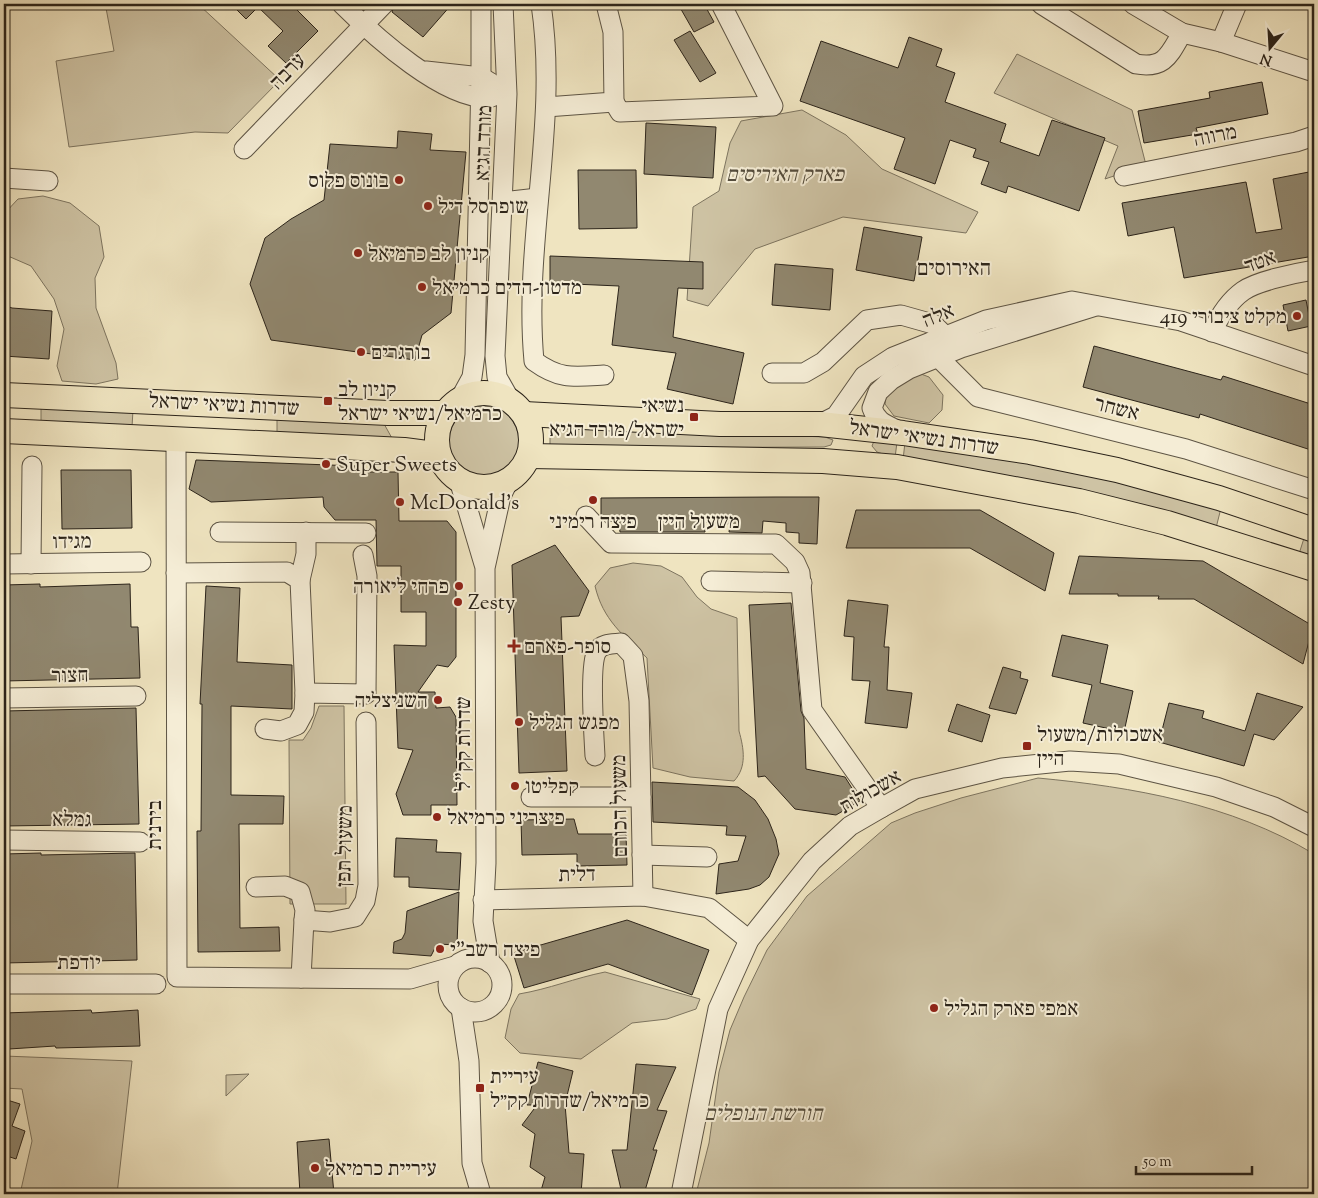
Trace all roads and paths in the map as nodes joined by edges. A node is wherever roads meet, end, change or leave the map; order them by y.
1 (342, 4) edge
2 (384, 4) edge
3 (481, 4) edge
4 (503, 4) edge
5 (541, 4) edge
6 (606, 4) edge
7 (721, 4) edge
8 (1041, 4) edge
9 (1133, 4) edge
10 (1237, 4) edge
11 (363, 25) junction
12 (1182, 33) junction
13 (1221, 42) junction
14 (422, 71) junction
15 (1314, 72) edge
16 (481, 76) junction
17 (507, 94) junction
18 (480, 99) junction
19 (614, 102) junction
20 (546, 107) junction
21 (1314, 136) edge
22 (244, 149) dead end
23 (1124, 176) dead end
24 (4, 178) edge
25 (48, 181) dead end
26 (538, 198) junction
27 (503, 202) junction
28 (1314, 270) edge
29 (1212, 332) junction
30 (938, 345) junction
31 (1314, 366) edge
32 (772, 373) dead end
33 (604, 375) dead end
34 (4, 395) edge
35 (453, 406) junction
36 (517, 407) junction
37 (820, 424) junction
38 (4, 431) edge
39 (902, 433) junction
40 (176, 439) junction
41 (529, 456) junction
42 (440, 458) junction
43 (32, 466) dead end
44 (459, 480) junction
45 (508, 482) junction
46 (1314, 490) edge
47 (586, 516) dead end
48 (1314, 530) edge
49 (220, 532) dead end
50 (306, 532) junction
51 (366, 533) dead end
52 (363, 555) dead end
53 (141, 562) dead end
54 (4, 564) edge
55 (31, 564) junction
56 (485, 568) junction
57 (1314, 569) edge
58 (176, 573) junction
59 (300, 580) junction
60 (711, 581) dead end
61 (802, 583) junction
62 (305, 694) junction
63 (136, 696) dead end
64 (4, 698) edge
65 (366, 722) dead end
66 (265, 729) dead end
67 (594, 756) dead end
68 (531, 797) dead end
69 (641, 797) junction
70 (880, 808) junction
71 (1314, 826) edge
72 (4, 840) edge
73 (140, 842) dead end
74 (642, 855) junction
75 (707, 857) dead end
76 (256, 887) dead end
77 (643, 896) junction
78 (484, 900) junction
79 (304, 920) junction
80 (483, 920) junction
81 (749, 940) junction
82 (490, 963) junction
83 (458, 964) junction
84 (301, 978) junction
85 (410, 979) junction
86 (4, 984) edge
87 (156, 984) dead end
88 (455, 1002) junction
89 (487, 1008) junction
90 (470, 1061) junction
91 (481, 1194) edge
92 (681, 1194) edge

1 - 11 street
2 - 11 street, ערבה
3 - 16 street, מורד הגיא
4 - 17 street, מורד הגיא
5 - 20 street
6 - 19 street
7 - 19 street
8 - 12 street
9 - 12 street
10 - 13 street
11 - 14 street
11 - 22 street, ערבה
12 - 13 street
13 - 15 street
14 - 16 street
14 - 18 street
16 - 17 street
16 - 18 street, מורד הגיא
17 - 18 street
17 - 27 street, מורד הגיא
18 - 35 street, מורד הגיא
19 - 20 street
20 - 26 street
21 - 23 street, מרווה
24 - 25 street
26 - 27 street
26 - 33 street
27 - 36 street, מורד הגיא
28 - 29 street, אטד
29 - 30 street, אלה
29 - 31 street, אלה
30 - 32 street, אשחר
30 - 37 street, אלה
30 - 39 street, אלה
30 - 46 street, אשחר
34 - 35 main road, שדרות נשיאי ישראל
35 - 36 main road
35 - 42 main road
36 - 37 main road, שדרות נשיאי ישראל
36 - 41 main road
37 - 39 main road, שדרות נשיאי ישראל
38 - 40 main road, שדרות נשיאי ישראל
39 - 48 main road, שדרות נשיאי ישראל
40 - 42 main road, שדרות נשיאי ישראל
40 - 58 street, בירנית
41 - 45 main road
41 - 57 main road, שדרות נשיאי ישראל
42 - 44 main road
43 - 55 street
44 - 45 main road
44 - 56 street
45 - 56 street
47 - 61 street, משעול היין
49 - 50 street
50 - 51 street
50 - 59 street
52 - 62 street
53 - 55 street, מגידו
54 - 55 street, מגידו
56 - 78 street, שדרות קק"ל
58 - 59 street
58 - 84 street, בירנית
59 - 62 street
60 - 61 street
61 - 70 street, משעול היין
62 - 66 street
63 - 64 street, חצור
65 - 79 street, משעול תפן
67 - 69 street, משעול הכורם
68 - 69 street
69 - 74 street, משעול הכורם
70 - 71 street, אשכולות
70 - 81 street, אשכולות
72 - 73 street, גמלא
74 - 75 street
74 - 77 street, משעול הכורם
76 - 79 street, משעול תפן
77 - 78 street, דלית
77 - 81 street, דלית
78 - 80 street, שדרות קק"ל
79 - 84 street, משעול תפן
80 - 82 street
80 - 83 street
81 - 92 street, אשכולות
82 - 83 street
82 - 89 street
83 - 85 street, בירנית
83 - 88 street
84 - 85 street, בירנית
85 - 88 street, בירנית
86 - 87 street, יודפת
88 - 89 street
88 - 90 street
89 - 90 street
90 - 91 street

